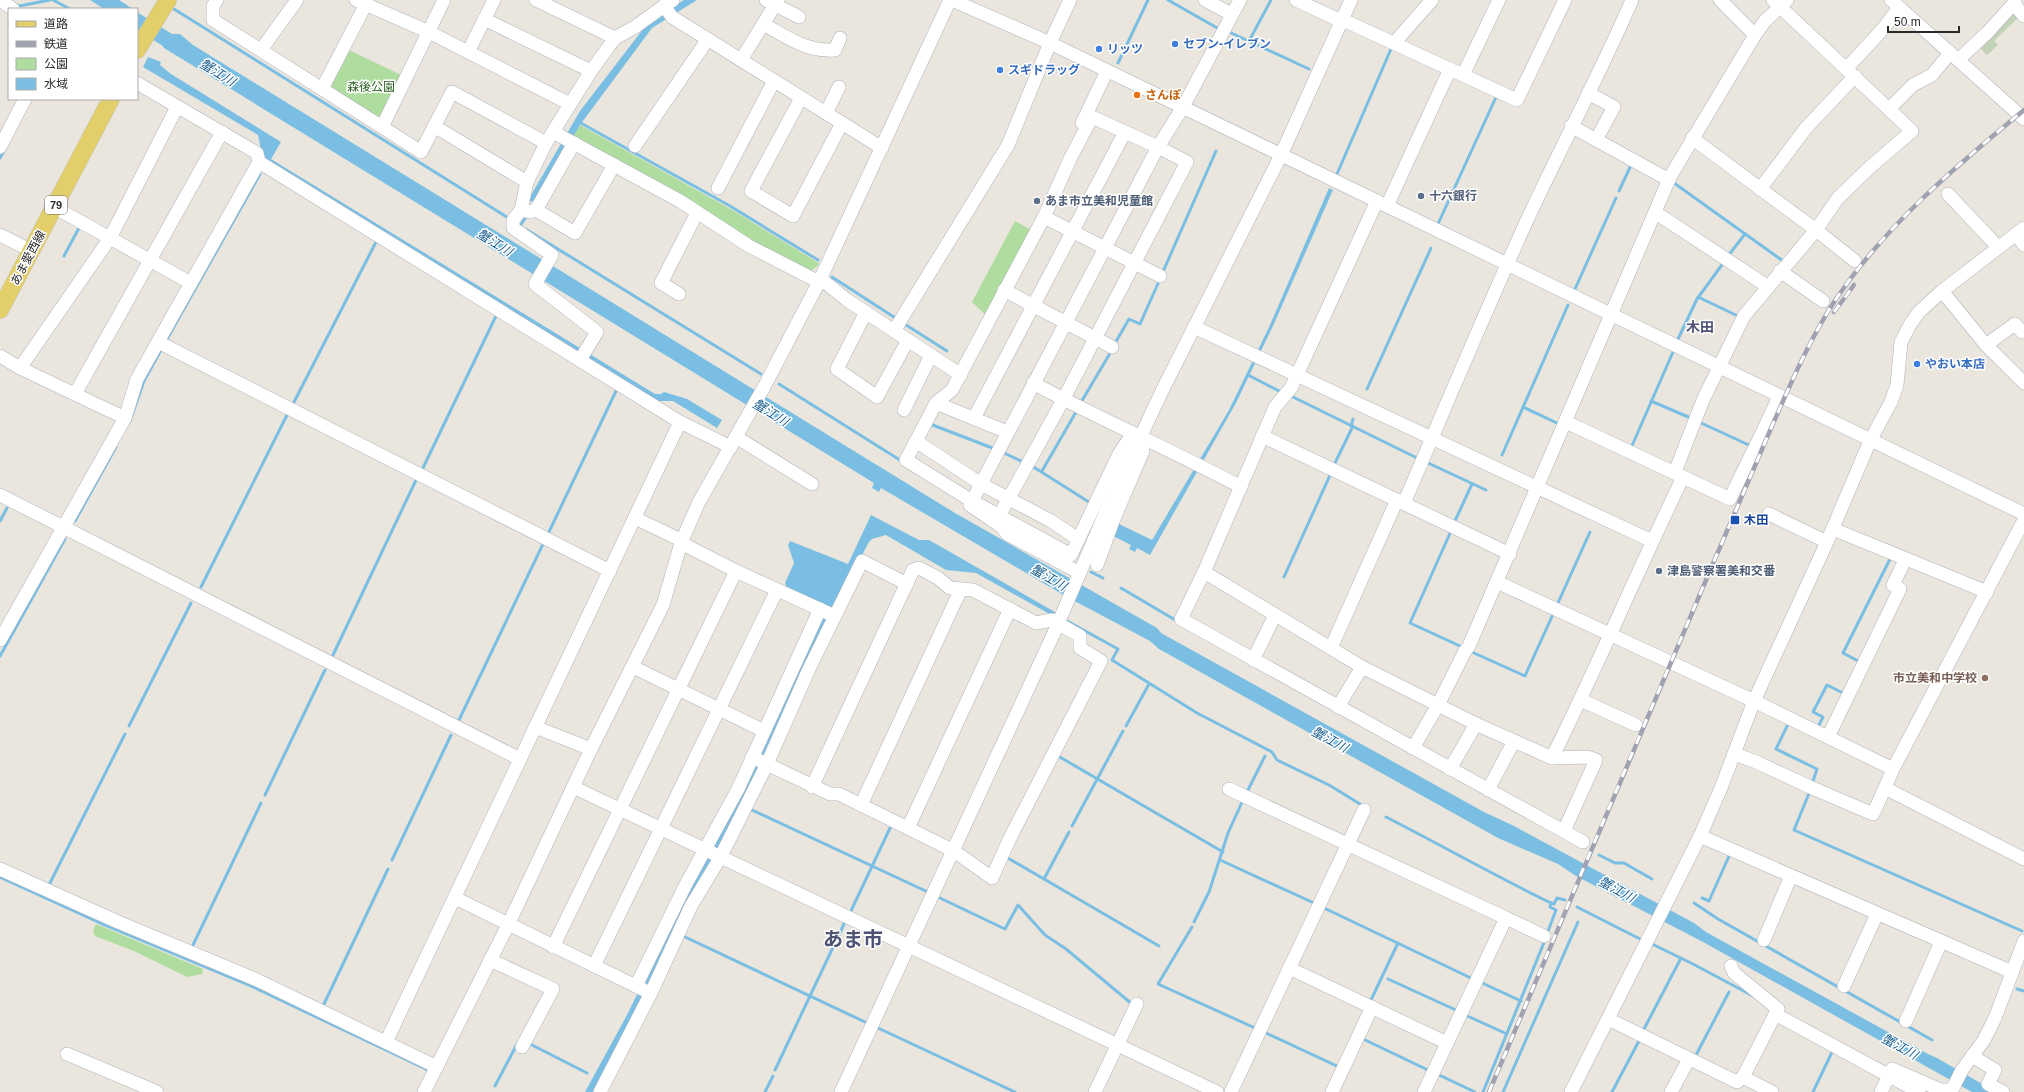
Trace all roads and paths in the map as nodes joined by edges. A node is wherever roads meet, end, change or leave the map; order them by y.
1 (0, 0) edge
2 (168, 0) edge
3 (217, 0) edge
4 (297, 0) edge
5 (444, 0) edge
6 (494, 0) edge
7 (951, 0) edge
8 (1070, 0) edge
9 (1205, 0) edge
10 (1240, 0) edge
11 (1296, 0) edge
12 (1351, 0) edge
13 (1432, 0) edge
14 (1499, 0) edge
15 (1565, 0) edge
16 (1632, 0) edge
17 (1720, 0) edge
18 (361, 2) edge
19 (544, 2) edge
20 (773, 2) edge
21 (1780, 2) edge
22 (2015, 2) edge
23 (1898, 4) edge
24 (12, 8) edge
25 (669, 8) edge
26 (154, 9) edge
27 (1231, 14) junction
28 (2024, 16) edge
29 (799, 17) dead end
30 (484, 19) junction
31 (1341, 20) junction
32 (763, 24) junction
33 (429, 32) junction
34 (1755, 35) junction
35 (615, 38) junction
36 (840, 38) dead end
37 (708, 39) junction
38 (139, 40) edge
39 (1050, 42) junction
40 (1394, 43) junction
41 (261, 50) junction
42 (468, 52) junction
43 (1955, 56) junction
44 (741, 60) junction
45 (1450, 69) junction
46 (591, 71) junction
47 (1107, 71) junction
48 (1850, 72) junction
49 (1463, 75) junction
50 (774, 81) junction
51 (138, 84) edge
52 (839, 86) dead end
53 (322, 89) junction
54 (1588, 93) junction
55 (801, 98) junction
56 (24, 100) edge
57 (98, 100) edge
58 (110, 100) edge
59 (570, 104) junction
60 (177, 107) junction
61 (1183, 107) junction
62 (1889, 109) junction
63 (826, 113) junction
64 (2024, 118) edge
65 (842, 123) junction
66 (434, 126) junction
67 (1571, 126) junction
68 (382, 127) junction
69 (222, 132) junction
70 (1125, 132) junction
71 (1692, 138) junction
72 (561, 139) junction
73 (1596, 140) junction
74 (635, 146) dead end
75 (0, 147) edge
76 (1158, 147) junction
77 (882, 148) junction
78 (1281, 155) junction
79 (259, 162) junction
80 (614, 165) junction
81 (1054, 175) dead end
82 (1669, 180) junction
83 (527, 182) junction
84 (718, 188) dead end
85 (1760, 189) junction
86 (1948, 194) dead end
87 (1382, 204) junction
88 (54, 208) junction
89 (521, 210) junction
90 (536, 210) junction
91 (697, 213) junction
92 (1656, 213) junction
93 (1044, 217) junction
94 (1816, 230) junction
95 (2020, 231) edge
96 (1072, 232) junction
97 (0, 235) edge
98 (110, 238) junction
99 (2024, 245) edge
100 (22, 246) junction
101 (1998, 247) junction
102 (1104, 248) junction
103 (150, 260) junction
104 (1855, 261) dead end
105 (1134, 264) junction
106 (1507, 264) junction
107 (1780, 272) junction
108 (1160, 276) dead end
109 (820, 281) junction
110 (191, 283) junction
111 (1767, 286) junction
112 (0, 288) edge
113 (1004, 290) junction
114 (1942, 291) junction
115 (679, 294) dead end
116 (1823, 301) dead end
117 (1033, 306) junction
118 (0, 310) edge
119 (866, 312) junction
120 (1611, 314) junction
121 (1064, 322) junction
122 (898, 325) junction
123 (1194, 327) junction
124 (2024, 331) edge
125 (1095, 338) junction
126 (908, 340) junction
127 (158, 342) junction
128 (1986, 345) junction
129 (1112, 347) dead end
130 (931, 355) junction
131 (0, 356) edge
132 (582, 356) junction
133 (1718, 366) junction
134 (20, 368) junction
135 (961, 375) junction
136 (1297, 375) junction
137 (1033, 383) junction
138 (2024, 383) edge
139 (75, 394) junction
140 (1779, 396) junction
141 (1063, 400) junction
142 (936, 403) junction
143 (904, 410) dead end
144 (125, 418) junction
145 (974, 418) junction
146 (680, 422) junction
147 (1566, 422) junction
148 (1007, 432) junction
149 (1262, 436) junction
150 (1140, 437) junction
151 (1432, 438) junction
152 (916, 441) junction
153 (1870, 441) junction
154 (734, 442) junction
155 (1679, 475) junction
156 (812, 484) dead end
157 (981, 484) junction
158 (1241, 486) junction
159 (1538, 488) junction
160 (0, 495) edge
161 (1008, 498) junction
162 (972, 501) junction
163 (1400, 502) junction
164 (1769, 514) dead end
165 (2024, 514) edge
166 (999, 516) junction
167 (635, 518) junction
168 (2024, 520) edge
169 (64, 526) junction
170 (1833, 529) junction
171 (1078, 539) junction
172 (1652, 541) junction
173 (682, 542) junction
174 (1827, 542) junction
175 (1510, 554) junction
176 (1905, 560) junction
177 (1097, 565) dead end
178 (610, 571) junction
179 (736, 571) junction
180 (1204, 572) junction
181 (1079, 575) junction
182 (1497, 582) junction
183 (907, 584) junction
184 (961, 589) junction
185 (777, 590) junction
186 (1987, 592) junction
187 (1010, 610) junction
188 (827, 612) junction
189 (1275, 615) junction
190 (1052, 620) dead end
191 (1064, 627) dead end
192 (1610, 634) junction
193 (0, 640) edge
194 (1331, 648) junction
195 (1253, 660) junction
196 (633, 667) junction
197 (1362, 667) junction
198 (678, 689) junction
199 (1581, 700) junction
200 (1754, 701) junction
201 (1438, 705) junction
202 (1338, 707) junction
203 (719, 709) junction
204 (1476, 724) junction
205 (1636, 725) dead end
206 (535, 727) junction
207 (764, 731) junction
208 (1828, 737) junction
209 (1514, 741) junction
210 (1413, 748) junction
211 (591, 750) junction
212 (1734, 754) junction
213 (1552, 758) junction
214 (520, 759) junction
215 (760, 760) junction
216 (1450, 769) junction
217 (1893, 769) junction
218 (812, 786) junction
219 (574, 787) junction
220 (1885, 788) junction
221 (1229, 789) dead end
222 (1488, 790) junction
223 (861, 805) junction
224 (620, 810) junction
225 (1364, 810) dead end
226 (908, 828) junction
227 (661, 829) junction
228 (1564, 831) junction
229 (1700, 836) junction
230 (1583, 842) dead end
231 (1348, 844) junction
232 (954, 851) junction
233 (712, 854) junction
234 (2024, 859) edge
235 (0, 869) edge
236 (1791, 876) junction
237 (454, 898) junction
238 (1877, 914) junction
239 (1506, 918) junction
240 (508, 925) junction
241 (1544, 936) dead end
242 (1764, 940) dead end
243 (2024, 941) edge
244 (1941, 942) junction
245 (553, 946) junction
246 (910, 946) junction
247 (490, 960) junction
248 (594, 966) junction
249 (1731, 966) dead end
250 (1289, 968) junction
251 (2012, 972) junction
252 (1844, 986) dead end
253 (643, 990) junction
254 (1136, 1004) dead end
255 (1372, 1007) junction
256 (1775, 1014) junction
257 (1608, 1019) junction
258 (1906, 1021) dead end
259 (386, 1042) junction
260 (1447, 1043) junction
261 (1117, 1045) junction
262 (522, 1047) dead end
263 (67, 1054) dead end
264 (1972, 1056) junction
265 (1689, 1059) junction
266 (437, 1067) junction
267 (1889, 1076) junction
268 (1738, 1084) edge
269 (1573, 1089) edge
270 (157, 1092) edge
271 (424, 1092) edge
272 (600, 1092) edge
273 (841, 1092) edge
274 (1095, 1092) edge
275 (1217, 1092) edge
276 (1231, 1092) edge
277 (1332, 1092) edge
278 (1424, 1092) edge
279 (1671, 1092) edge
280 (1772, 1092) edge
281 (1881, 1092) edge
282 (1919, 1092) edge
283 (2003, 1092) edge

1 - 24 street
2 - 26 main road
3 - 41 street
4 - 41 street
5 - 33 street
6 - 30 street
7 - 39 street
7 - 77 street
8 - 39 street
9 - 27 street
10 - 27 street
11 - 31 street
12 - 31 street
13 - 40 street
14 - 49 street
15 - 49 street
16 - 54 street
17 - 34 street
18 - 33 street
18 - 53 street
19 - 35 street
20 - 29 street
20 - 32 street
21 - 34 street
21 - 48 street
22 - 28 street
22 - 43 street
23 - 43 street
23 - 48 street
25 - 35 street
25 - 37 street
26 - 38 main road
27 - 61 street
30 - 42 street
30 - 46 street
31 - 40 street
31 - 78 street
32 - 36 street
32 - 44 street
33 - 42 street
33 - 68 street
34 - 71 street
35 - 46 street
37 - 44 street
37 - 74 street
39 - 47 street
39 - 122 street
40 - 45 street
41 - 53 street
42 - 59 street
43 - 62 street
43 - 64 street
44 - 50 street
45 - 49 street
45 - 87 street
46 - 59 street
47 - 61 street
47 - 81 street
48 - 62 street
48 - 85 street
50 - 55 street
50 - 84 street
51 - 60 street
52 - 63 street
53 - 68 street
54 - 67 street
54 - 73 street
55 - 63 street
55 - 65 street
56 - 75 street
57 - 100 main road, あま愛西線 / 79
58 - 88 main road, あま愛西線 / 79
59 - 72 street
60 - 69 street
60 - 98 street
61 - 76 street
61 - 78 street
62 - 94 street
63 - 65 street
65 - 77 street
66 - 68 street
66 - 72 street
66 - 83 street
67 - 73 street
67 - 106 street
69 - 79 street
69 - 103 street
70 - 76 street
70 - 93 street
70 - 96 street
71 - 82 street
71 - 85 street
72 - 80 street
72 - 83 street
72 - 90 street
73 - 82 street
76 - 102 street
76 - 105 street
77 - 109 street
78 - 87 street
78 - 123 street
79 - 110 street
79 - 132 street
80 - 90 street
80 - 91 street
82 - 92 street
83 - 89 street
85 - 94 street
86 - 101 street
87 - 106 street
87 - 136 street
88 - 98 street
88 - 118 main road, あま愛西線 / 79
89 - 90 street
89 - 132 street
91 - 109 street
91 - 115 street
92 - 111 street
92 - 120 street
93 - 96 street
93 - 113 street
94 - 104 street
94 - 107 street
95 - 99 street
95 - 101 street
96 - 102 street
96 - 117 street
97 - 100 street
98 - 103 street
98 - 134 street
100 - 112 main road, あま愛西線 / 79
101 - 114 street
102 - 105 street
102 - 121 street
103 - 110 street
103 - 139 street
105 - 108 street
105 - 125 street
106 - 120 street
106 - 151 street
107 - 111 street
107 - 116 street
109 - 119 street
109 - 154 street
110 - 127 street
111 - 133 street
113 - 117 street
113 - 135 street
114 - 128 street
114 - 153 street
117 - 121 street
117 - 145 street
119 - 122 street
119 - 126 street
120 - 133 street
120 - 147 street
121 - 125 street
121 - 137 street
122 - 126 street
123 - 136 street
123 - 150 street
124 - 128 street
125 - 129 street
125 - 141 street
126 - 130 street
127 - 144 street
127 - 178 street
128 - 138 street
130 - 135 street
130 - 143 street
131 - 134 street
132 - 146 street
133 - 140 street
133 - 155 street
134 - 139 street
135 - 142 street
136 - 149 street
136 - 151 street
137 - 141 street
137 - 148 street
139 - 144 street
140 - 153 street
140 - 155 street
141 - 150 street
141 - 161 street
142 - 145 street
142 - 152 street
144 - 169 street
145 - 148 street
146 - 154 street
146 - 167 street
147 - 155 street
147 - 159 street
148 - 157 street
149 - 158 street
149 - 163 street
150 - 158 street
150 - 171 street
150 - 177 street
150 - 181 street
151 - 159 street
151 - 163 street
152 - 157 street
152 - 162 street
153 - 165 street
153 - 170 street
154 - 156 street
154 - 173 street
155 - 172 street
157 - 161 street
157 - 162 street
158 - 180 street
159 - 172 street
159 - 175 street
160 - 169 street
161 - 166 street
161 - 171 street
162 - 166 street
162 - 181 street
163 - 175 street
163 - 194 street
164 - 174 street
166 - 171 street
167 - 173 street
167 - 178 street
168 - 186 street
169 - 193 street
169 - 214 street
170 - 174 street
170 - 176 street
172 - 192 street
173 - 179 street
173 - 196 street
174 - 200 street
175 - 182 street
176 - 186 street
176 - 208 street
178 - 206 street
179 - 185 street
179 - 198 street
180 - 189 street
180 - 195 street
181 - 232 street
182 - 192 street
182 - 201 street
183 - 184 street
183 - 188 street
183 - 218 street
184 - 187 street
184 - 223 street
185 - 188 street
185 - 203 street
186 - 217 street
187 - 190 street
187 - 226 street
188 - 207 street
188 - 215 street
189 - 194 street
189 - 195 street
191 - 232 street
192 - 199 street
192 - 200 street
194 - 197 street
195 - 202 street
196 - 198 street
196 - 211 street
197 - 201 street
197 - 202 street
198 - 203 street
198 - 224 street
199 - 205 street
199 - 213 street
200 - 208 street
200 - 212 street
201 - 204 street
201 - 210 street
202 - 210 street
203 - 207 street
203 - 227 street
204 - 209 street
204 - 216 street
206 - 211 street
206 - 214 street
207 - 215 street
208 - 217 street
209 - 213 street
209 - 222 street
210 - 216 street
211 - 219 street
212 - 220 street
212 - 229 street
213 - 228 street
214 - 237 street
215 - 218 street
215 - 233 street
216 - 222 street
217 - 220 street
218 - 223 street
219 - 224 street
219 - 240 street
220 - 234 street
221 - 231 street
222 - 228 street
223 - 226 street
224 - 227 street
224 - 245 street
225 - 231 street
226 - 232 street
227 - 233 street
227 - 248 street
228 - 230 street
229 - 236 street
229 - 257 street
231 - 239 street
231 - 250 street
232 - 246 street
233 - 246 street
233 - 253 street
235 - 259 street
236 - 238 street
236 - 242 street
237 - 240 street
237 - 259 street
238 - 244 street
238 - 252 street
239 - 241 street
239 - 260 street
240 - 245 street
240 - 247 street
243 - 251 street
244 - 251 street
244 - 258 street
245 - 248 street
246 - 261 street
246 - 273 street
247 - 262 street
247 - 266 street
248 - 253 street
249 - 256 street
250 - 255 street
250 - 276 street
251 - 264 street
253 - 272 street
254 - 261 street
255 - 260 street
255 - 277 street
256 - 267 street
256 - 268 street
257 - 265 street
257 - 269 street
259 - 266 street
260 - 278 street
261 - 274 street
261 - 275 street
263 - 270 street
264 - 267 street
264 - 283 street
265 - 268 street
265 - 279 street
266 - 271 street
267 - 281 street
267 - 282 street
268 - 280 street

